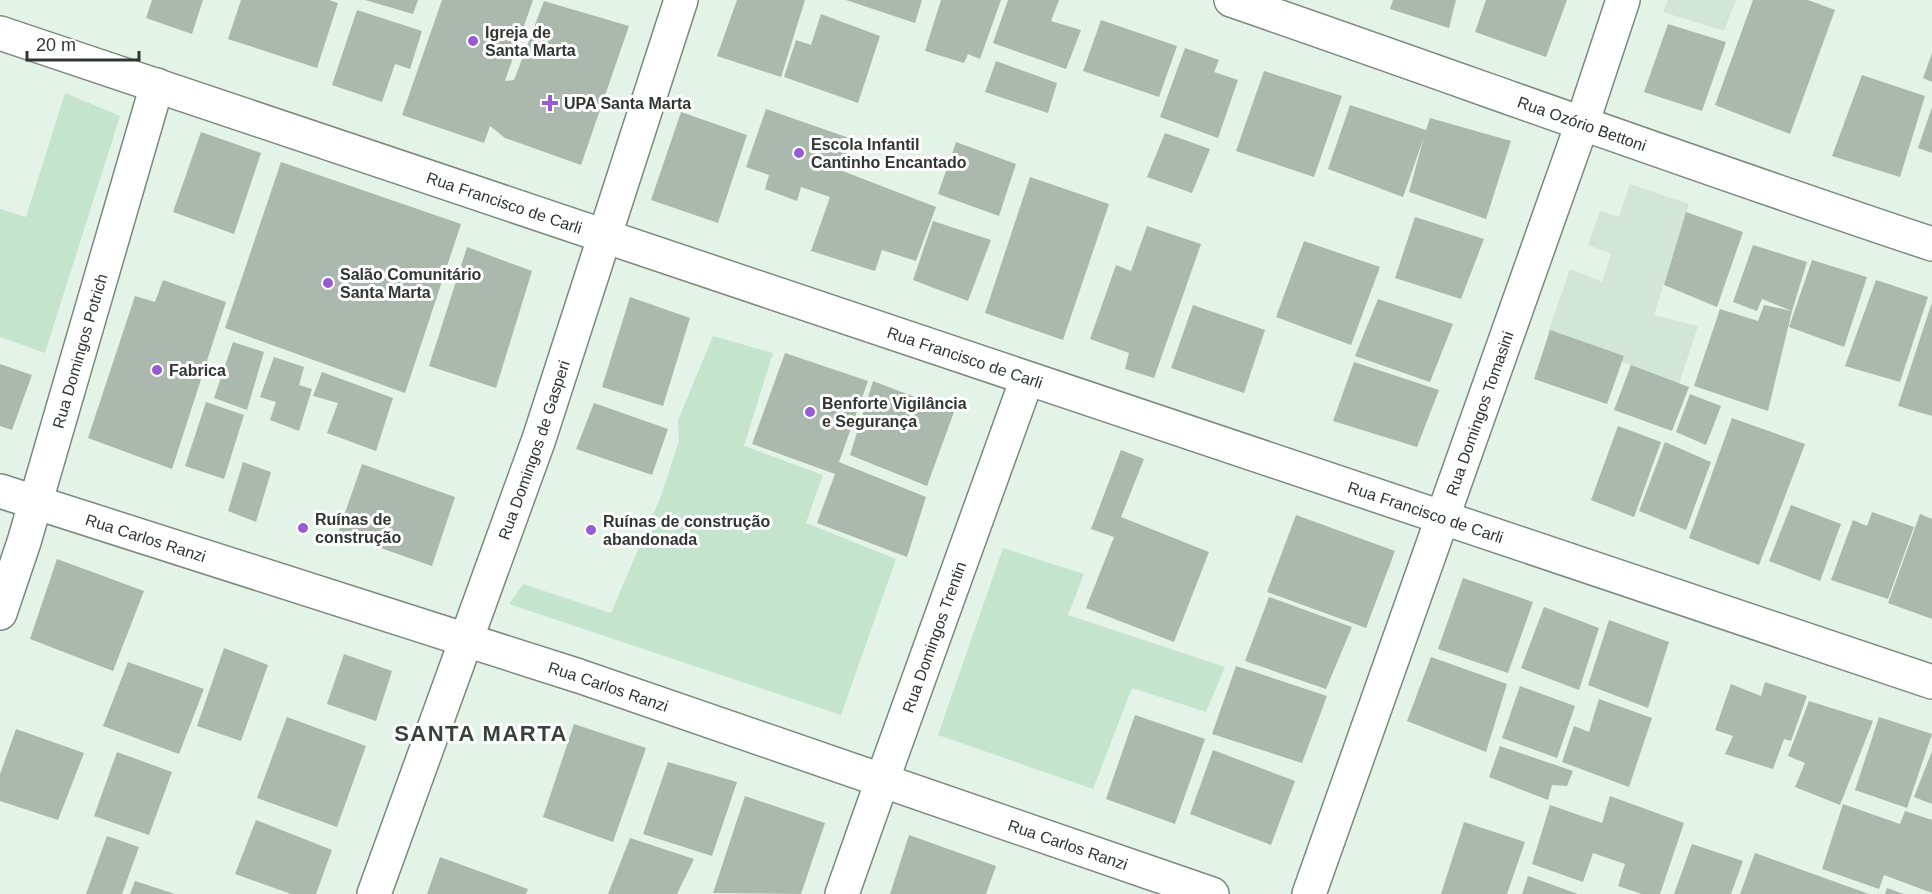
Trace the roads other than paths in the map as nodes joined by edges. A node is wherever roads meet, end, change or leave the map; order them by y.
1 (681, 0) edge
2 (1232, 0) edge
3 (1623, 0) edge
4 (0, 33) edge
5 (158, 85) junction
6 (1582, 124) junction
7 (606, 237) junction
8 (1932, 244) edge
9 (1027, 379) junction
10 (0, 491) edge
11 (34, 502) junction
12 (1442, 518) junction
13 (0, 613) edge
14 (467, 641) junction
15 (1932, 682) edge
16 (882, 781) junction
17 (374, 894) edge
18 (842, 894) edge
19 (1212, 894) edge
20 (1309, 894) edge

1 - 7 street, Rua Domingos de Gasperi
2 - 6 street, Rua Ozório Bettoni
3 - 6 street, Rua Domingos Tomasini
4 - 5 street, Rua Francisco de Carli
5 - 7 street, Rua Francisco de Carli
5 - 11 street, Rua Domingos Potrich
6 - 8 street, Rua Ozório Bettoni
6 - 12 street, Rua Domingos Tomasini
7 - 9 street, Rua Francisco de Carli
7 - 14 street, Rua Domingos de Gasperi
9 - 12 street, Rua Francisco de Carli
9 - 16 street, Rua Domingos Trentin
10 - 11 street, Rua Carlos Ranzi
11 - 13 street, Rua Domingos Potrich
11 - 14 street, Rua Carlos Ranzi
12 - 15 street, Rua Francisco de Carli
12 - 20 street, Rua Domingos Tomasini
14 - 16 street, Rua Carlos Ranzi
14 - 17 street, Rua Domingos de Gasperi
16 - 18 street, Rua Domingos Trentin
16 - 19 street, Rua Carlos Ranzi

